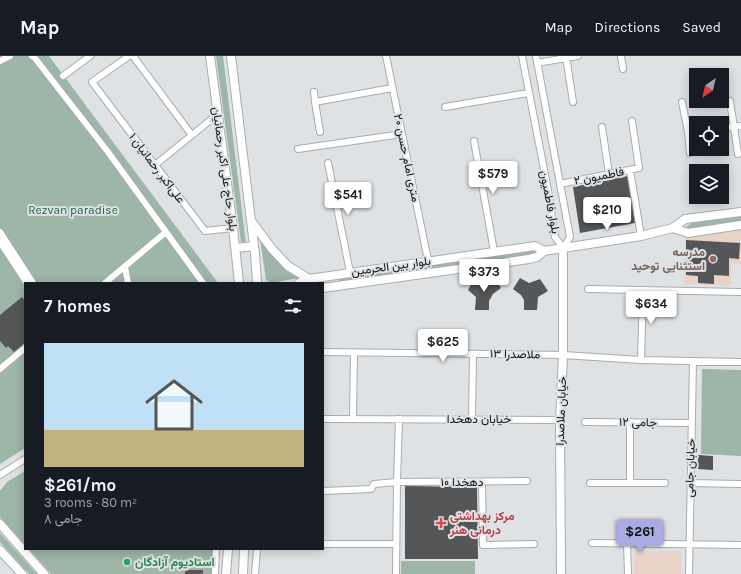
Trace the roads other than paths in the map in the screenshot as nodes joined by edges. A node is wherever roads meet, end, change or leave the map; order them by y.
1 (10, 56) edge
2 (32, 56) edge
3 (90, 56) edge
4 (129, 56) edge
5 (133, 56) edge
6 (210, 56) edge
7 (231, 56) edge
8 (386, 56) edge
9 (522, 56) edge
10 (536, 56) edge
11 (578, 56) edge
12 (621, 56) edge
13 (566, 57) edge
14 (0, 60) edge
15 (537, 63) junction
16 (623, 70) dead end
17 (63, 76) dead end
18 (392, 88) junction
19 (314, 92) dead end
20 (528, 93) junction
21 (730, 101) dead end
22 (315, 102) junction
23 (573, 102) dead end
24 (682, 102) dead end
25 (445, 107) dead end
26 (218, 114) junction
27 (632, 121) dead end
28 (741, 126) edge
29 (602, 127) dead end
30 (729, 127) edge
31 (733, 127) junction
32 (320, 132) dead end
33 (688, 132) joint
34 (191, 134) junction
35 (402, 134) junction
36 (474, 141) dead end
37 (689, 142) edge
38 (298, 149) dead end
39 (738, 154) dead end
40 (328, 163) dead end
41 (155, 165) junction
42 (630, 170) junction
43 (609, 174) junction
44 (560, 184) junction
45 (741, 212) edge
46 (251, 220) junction
47 (560, 223) junction
48 (741, 225) edge
49 (233, 228) junction
50 (673, 228) junction
51 (0, 232) edge
52 (166, 232) junction
53 (641, 236) junction
54 (0, 242) edge
55 (254, 246) junction
56 (236, 248) junction
57 (563, 248) junction
58 (494, 251) junction
59 (544, 251) junction
60 (428, 260) junction
61 (125, 267) junction
62 (350, 272) junction
63 (332, 275) junction
64 (309, 279) junction
65 (26, 282) edge
66 (32, 282) edge
67 (106, 282) edge
68 (128, 282) edge
69 (202, 282) edge
70 (239, 282) edge
71 (257, 282) edge
72 (302, 282) edge
73 (335, 286) junction
74 (324, 288) edge
75 (588, 289) dead end
76 (643, 290) junction
77 (741, 292) edge
78 (24, 349) edge
79 (324, 352) edge
80 (354, 353) junction
81 (473, 354) junction
82 (564, 355) junction
83 (641, 360) junction
84 (693, 361) junction
85 (741, 362) edge
86 (0, 369) edge
87 (324, 419) edge
88 (353, 419) junction
89 (399, 419) junction
90 (472, 419) junction
91 (560, 420) junction
92 (584, 422) dead end
93 (630, 422) junction
94 (692, 423) junction
95 (24, 460) edge
96 (0, 475) edge
97 (527, 481) dead end
98 (397, 482) junction
99 (482, 482) junction
100 (590, 483) dead end
101 (630, 483) junction
102 (666, 483) dead end
103 (690, 483) junction
104 (741, 484) edge
105 (324, 491) edge
106 (0, 524) edge
107 (592, 543) dead end
108 (324, 544) edge
109 (396, 544) junction
110 (534, 544) dead end
111 (627, 544) junction
112 (689, 544) junction
113 (741, 545) edge
114 (0, 550) edge
115 (216, 550) edge
116 (228, 550) edge
117 (244, 550) edge
118 (257, 550) edge
119 (22, 574) edge
120 (44, 574) edge
121 (215, 574) edge
122 (226, 574) edge
123 (243, 574) edge
124 (255, 574) edge
125 (396, 574) edge
126 (561, 574) edge
127 (628, 574) edge
128 (689, 574) edge

1 - 14 street
2 - 52 street
3 - 17 street
4 - 41 street, علی‌اکبر رحمانیان ۱
5 - 34 street
6 - 26 main road, بلوار حاج علی اکبر رحمانیان
7 - 46 main road, بلوار حاج علی اکبر رحمانیان
8 - 18 street, ۲۰ متری امام حسن
9 - 20 street, بلوار فاطمیون
10 - 15 street, بلوار فاطمیون
11 - 13 street
12 - 16 street
13 - 15 street
13 - 23 street
15 - 44 street, بلوار فاطمیون
18 - 22 street
18 - 35 street, ۲۰ متری امام حسن
19 - 22 street
20 - 25 street
20 - 47 street, بلوار فاطمیون
21 - 31 street
22 - 32 street
24 - 33 street
26 - 34 street
26 - 49 main road, بلوار حاج علی اکبر رحمانیان
27 - 42 street, فاطمیون ۲
28 - 31 street
29 - 43 street
30 - 31 street
31 - 39 street
33 - 37 street
34 - 41 street
35 - 38 street
35 - 60 street, ۲۰ متری امام حسن
36 - 58 street
40 - 62 street
41 - 49 street, علی‌اکبر رحمانیان ۱
42 - 43 street, فاطمیون ۲
42 - 53 street
43 - 44 street, فاطمیون ۲
44 - 47 street, بلوار فاطمیون
45 - 50 main road
46 - 55 main road, بلوار حاج علی اکبر رحمانیان
46 - 64 main road
47 - 57 street, بلوار فاطمیون
47 - 57 street, بلوار فاطمیون
48 - 50 main road
49 - 56 main road, بلوار حاج علی اکبر رحمانیان
50 - 53 main road
51 - 66 street
52 - 61 street
52 - 69 street
53 - 57 main road
54 - 65 street
55 - 56 main road
55 - 71 main road, بلوار حاج علی اکبر رحمانیان
56 - 70 main road, بلوار حاج علی اکبر رحمانیان
57 - 59 main road
57 - 82 main road, خیابان ملاصدرا
58 - 59 main road, بلوار بین الحرمین
58 - 60 main road, بلوار بین الحرمین
59 - 73 main road, بلوار بین الحرمین
60 - 62 main road, بلوار بین الحرمین
61 - 67 street
61 - 68 street
62 - 63 main road, بلوار بین الحرمین
63 - 64 main road, بلوار بین الحرمین
63 - 73 main road
64 - 72 main road, بلوار بین الحرمین
73 - 74 main road, بلوار بین الحرمین
75 - 76 street
76 - 77 street
76 - 83 street
78 - 86 street
79 - 80 street, ملاصدرا ۱۳
80 - 81 street, ملاصدرا ۱۳
80 - 88 street
81 - 82 street, ملاصدرا ۱۳
81 - 90 street
82 - 83 street
82 - 91 main road, خیابان ملاصدرا
83 - 84 street
84 - 85 street
84 - 94 street, خیابان جامی
87 - 88 street, خیابان دهخدا
88 - 89 street, خیابان دهخدا
89 - 90 street, خیابان دهخدا
89 - 98 street
90 - 91 street, خیابان دهخدا
91 - 126 main road, خیابان ملاصدرا
92 - 93 street, جامی ۱۲
93 - 94 street, جامی ۱۲
93 - 101 street
94 - 103 street, خیابان جامی
95 - 96 street
97 - 99 street, دهخدا ۱۰
98 - 99 street, دهخدا ۱۰
98 - 105 street, دهخدا ۱۰
98 - 109 street
99 - 110 street
100 - 101 street
101 - 102 street
103 - 104 street
103 - 112 street, خیابان جامی
106 - 120 main road
107 - 111 street
108 - 109 street
109 - 125 street
111 - 112 street
111 - 127 street
112 - 113 street
112 - 128 street, خیابان جامی
114 - 119 main road
115 - 121 street
116 - 122 main road
117 - 123 main road
118 - 124 street

